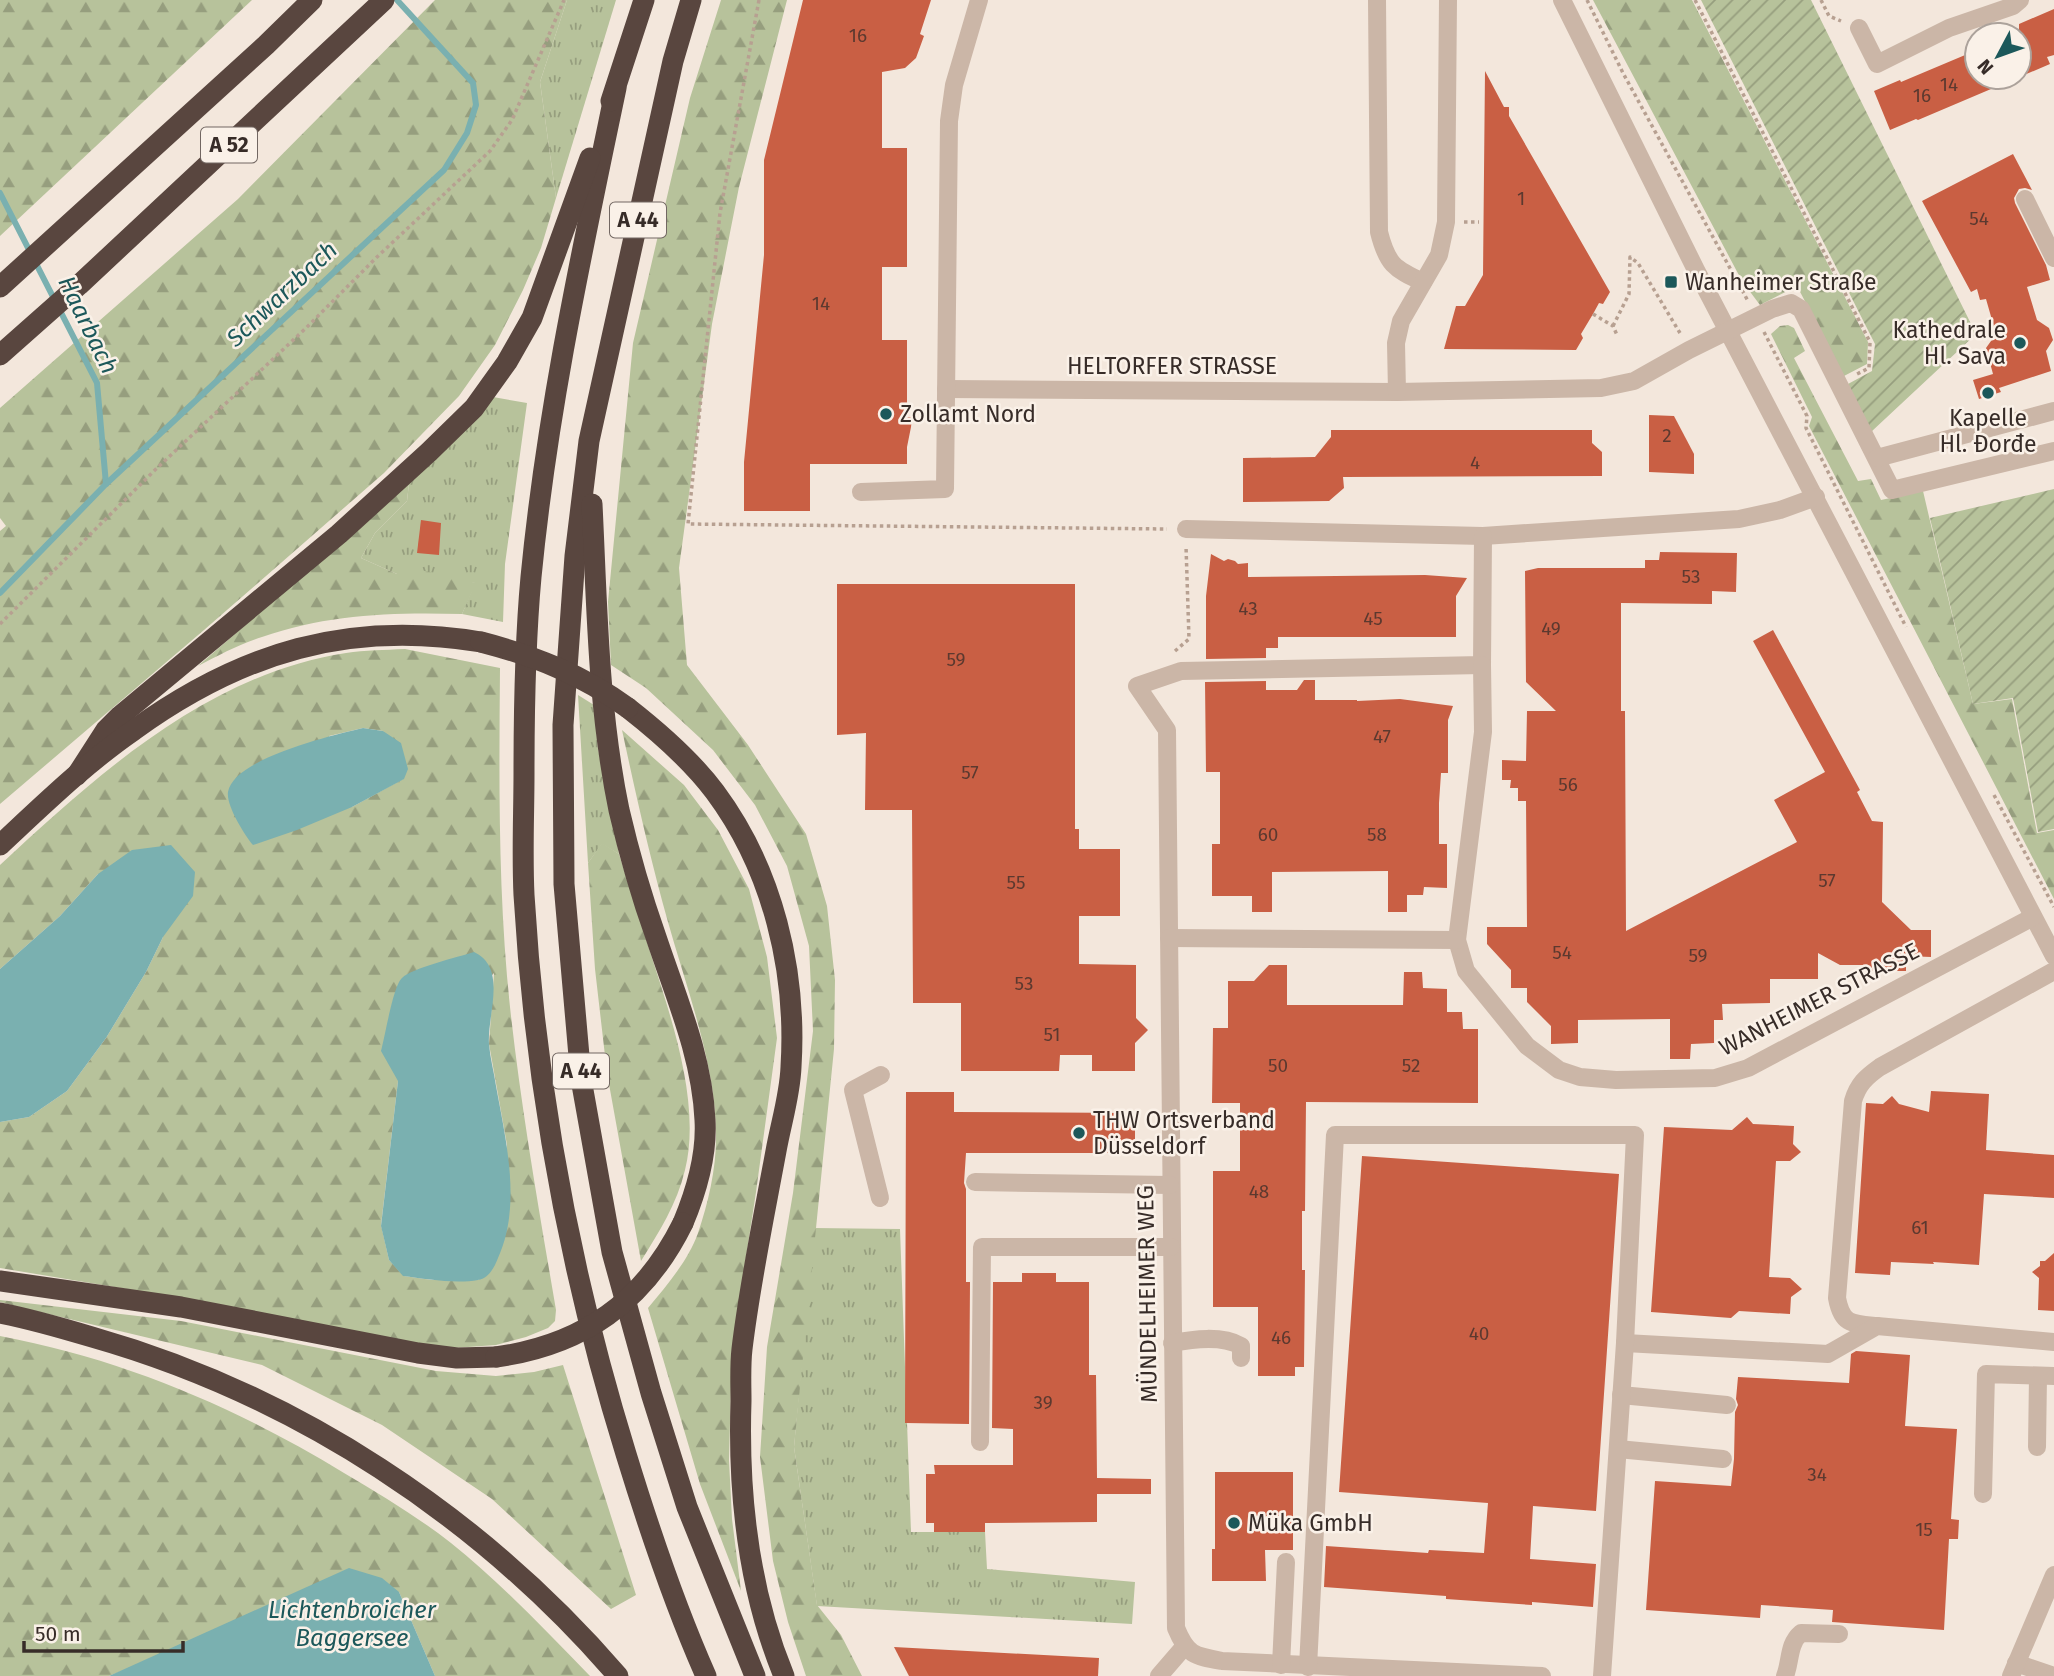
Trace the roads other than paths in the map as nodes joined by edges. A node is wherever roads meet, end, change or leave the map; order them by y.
1 (312, 0) edge
2 (644, 0) edge
3 (691, 0) edge
4 (979, 0) edge
5 (1377, 0) edge
6 (1448, 0) edge
7 (1562, 0) edge
8 (2020, 0) edge
9 (381, 3) edge
10 (1859, 28) road end
11 (616, 88) junction
12 (2025, 199) dead end
13 (2054, 258) edge
14 (1, 281) edge
15 (1423, 282) junction
16 (1728, 331) junction
17 (0, 355) edge
18 (946, 389) junction
19 (1397, 393) junction
20 (2054, 411) edge
21 (589, 441) junction
22 (2054, 451) edge
23 (1877, 458) junction
24 (861, 492) dead end
25 (1816, 497) junction
26 (1186, 529) road end
27 (1483, 536) junction
28 (1482, 665) junction
29 (77, 775) junction
30 (0, 845) edge
31 (2033, 917) junction
32 (1169, 938) junction
33 (1457, 940) junction
34 (2054, 956) edge
35 (2054, 971) edge
36 (881, 1075) dead end
37 (975, 1182) dead end
38 (1170, 1185) junction
39 (880, 1198) dead end
40 (1171, 1247) junction
41 (0, 1281) edge
42 (0, 1314) edge
43 (1877, 1326) junction
44 (2054, 1342) edge
45 (1172, 1343) junction
46 (1625, 1343) junction
47 (1241, 1358) dead end
48 (2046, 1376) edge
49 (1621, 1395) junction
50 (1727, 1405) dead end
51 (980, 1442) dead end
52 (2037, 1447) dead end
53 (1618, 1449) junction
54 (1723, 1459) dead end
55 (1983, 1494) dead end
56 (1286, 1562) dead end
57 (2054, 1574) edge
58 (1839, 1634) dead end
59 (1184, 1647) junction
60 (1281, 1665) junction
61 (1308, 1667) junction
62 (2014, 1669) edge
63 (618, 1676) edge
64 (706, 1676) edge
65 (755, 1676) edge
66 (784, 1676) edge
67 (1159, 1676) edge
68 (1542, 1676) edge
69 (1602, 1676) edge
70 (1785, 1676) edge
71 (2054, 1676) edge

1 - 14 highway, A 52
2 - 11 highway, A 44
3 - 21 highway, A 44
4 - 18 street
5 - 15 street
6 - 15 street
7 - 16 street
8 - 10 street
9 - 17 highway, A 52
11 - 29 highway
11 - 64 highway, A 44
12 - 13 street
15 - 19 street
16 - 19 street, HELTORFER STRASSE
16 - 23 street
16 - 25 street
18 - 19 street, HELTORFER STRASSE
18 - 24 street
20 - 23 street
21 - 41 highway, bridge
21 - 65 highway, A 44
22 - 23 street
25 - 27 street
25 - 31 street
26 - 27 street
27 - 28 street, WANHEIMER STRASSE
28 - 32 street, MÜNDELHEIMER WEG
28 - 33 street, WANHEIMER STRASSE
29 - 30 highway
29 - 66 highway, bridge
31 - 33 street, WANHEIMER STRASSE
31 - 34 street
32 - 33 street
32 - 38 street, MÜNDELHEIMER WEG
35 - 43 street
36 - 39 street
37 - 38 street
38 - 40 street, MÜNDELHEIMER WEG
40 - 45 street, MÜNDELHEIMER WEG
40 - 51 street
42 - 63 highway
43 - 44 street
43 - 46 street
45 - 47 street
45 - 59 street, MÜNDELHEIMER WEG
46 - 49 street
46 - 61 street
48 - 52 street
48 - 55 street
49 - 50 street
49 - 53 street
53 - 54 street
53 - 69 street
56 - 60 street
57 - 62 street
58 - 70 street
59 - 60 street
59 - 67 street
60 - 61 street
61 - 68 street
62 - 71 street

